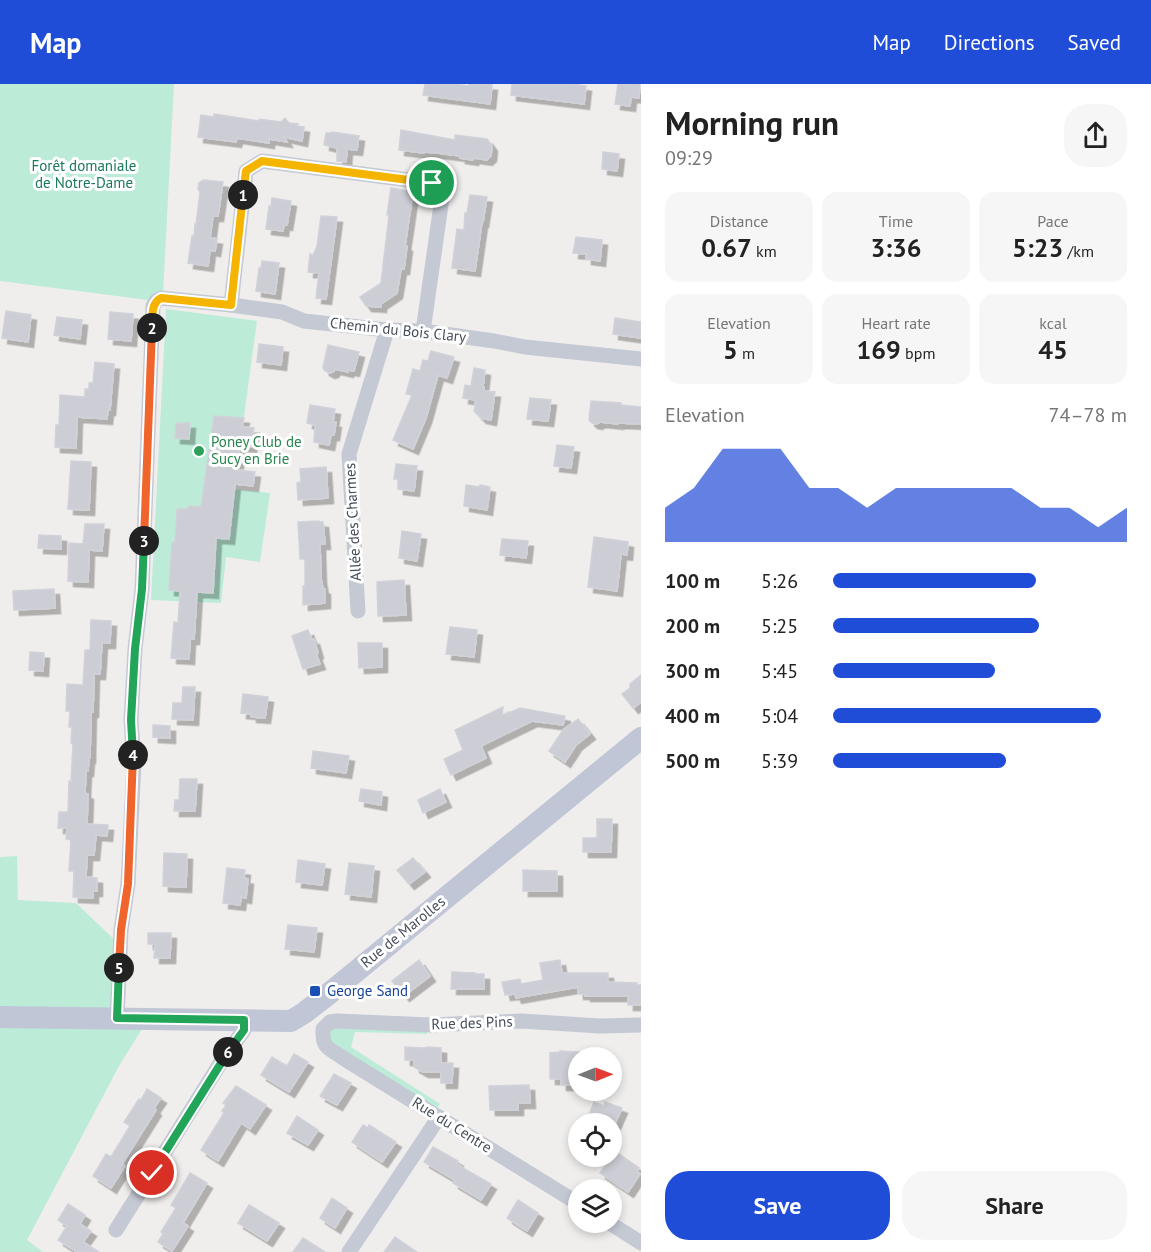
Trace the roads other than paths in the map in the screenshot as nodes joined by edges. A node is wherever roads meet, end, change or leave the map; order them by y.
1 (231, 305) junction
2 (387, 330) junction
3 (423, 331) junction
4 (641, 359) edge
5 (358, 611) dead end
6 (641, 738) edge
7 (0, 1017) edge
8 (122, 1018) junction
9 (244, 1020) junction
10 (641, 1025) edge
11 (325, 1045) joint
12 (439, 1117) junction
13 (568, 1197) edge
14 (116, 1230) dead end
15 (622, 1231) edge
16 (641, 1243) edge
17 (349, 1252) edge

1 - 2 street, Chemin du Bois Clary
1 - 3 street
1 - 8 street, Chemin du Bois Clary
2 - 3 street, Chemin du Bois Clary
2 - 5 street, Allée des Charmes
3 - 4 street, Chemin du Bois Clary
6 - 9 street, Rue de Marolles
7 - 8 street, Rue de Marolles
8 - 9 street, Rue de Marolles
9 - 14 street
10 - 11 street, Rue des Pins
11 - 12 street, Rue du Centre
12 - 13 street, Rue du Centre
12 - 17 street
15 - 16 street

